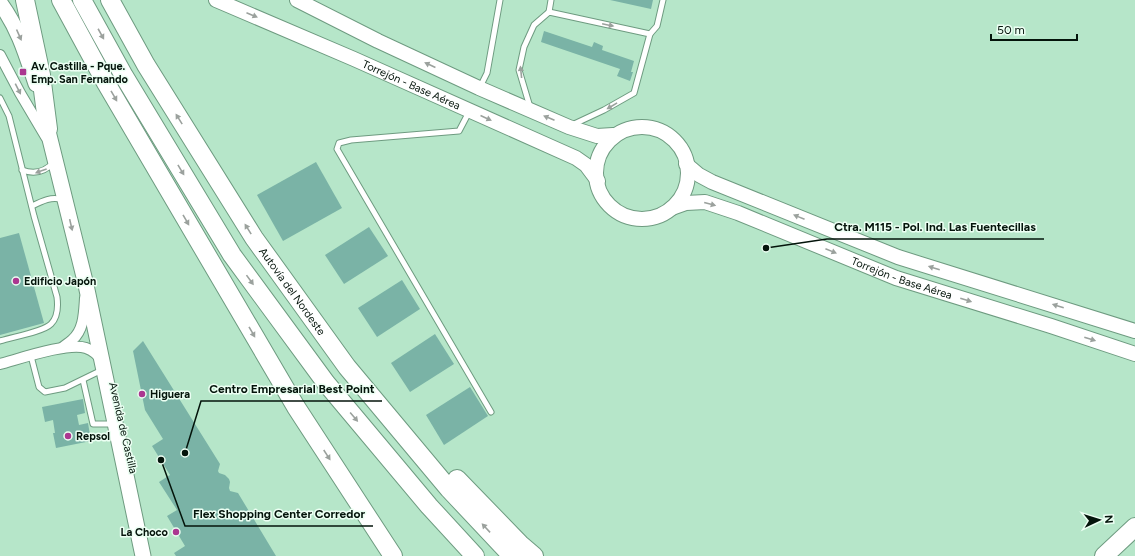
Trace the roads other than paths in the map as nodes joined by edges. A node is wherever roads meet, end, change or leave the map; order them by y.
1 (25, 0) edge
2 (61, 0) edge
3 (82, 0) edge
4 (110, 0) edge
5 (216, 0) edge
6 (296, 0) edge
7 (500, 0) edge
8 (551, 0) edge
9 (663, 0) edge
10 (0, 3) edge
11 (549, 12) junction
12 (650, 34) junction
13 (0, 55) edge
14 (479, 88) junction
15 (0, 98) edge
16 (530, 110) junction
17 (469, 111) junction
18 (569, 127) junction
19 (48, 129) junction
20 (613, 135) junction
21 (54, 155) junction
22 (686, 164) junction
23 (22, 170) junction
24 (598, 181) junction
25 (66, 201) junction
26 (32, 206) junction
27 (672, 208) junction
28 (86, 286) junction
29 (1135, 331) edge
30 (0, 341) edge
31 (62, 348) junction
32 (1135, 354) edge
33 (31, 356) junction
34 (0, 364) edge
35 (102, 364) junction
36 (347, 367) junction
37 (83, 380) junction
38 (491, 412) dead end
39 (115, 424) junction
40 (1135, 527) edge
41 (471, 552) edge
42 (143, 556) edge
43 (150, 556) edge
44 (393, 556) edge
45 (512, 556) edge
46 (534, 556) edge
47 (1104, 556) edge

1 - 19 highway
2 -> 44 highway
3 -> 41 highway
36 -> 4 highway, Autovía del Nordeste
5 -> 17 main road, Torrejón - Base Aérea
14 -> 6 main road
7 - 14 lane
8 - 11 lane
9 - 12 lane
10 -> 19 main road
11 -> 12 lane
16 -> 11 lane
12 -> 18 lane
13 -> 21 street
14 - 16 main road
15 - 23 lane
18 -> 16 main road
17 -> 24 main road, Torrejón - Base Aérea
17 - 38 lane
18 - 20 main road
19 - 21 main road
20 - 22 main road
20 - 24 main road
21 -> 23 lane
21 - 25 main road
22 - 27 main road
29 -> 22 main road, Torrejón - Base Aérea
23 - 26 lane
24 - 27 main road
25 - 26 lane
25 -> 28 main road
26 - 30 lane
27 -> 32 main road, Torrejón - Base Aérea
28 - 31 street
28 - 35 main road
31 - 33 street
31 - 35 street
33 - 34 street
33 - 37 lane
35 - 37 lane
35 - 39 main road, Avenida de Castilla
35 - 43 street, Avenida de Castilla
45 -> 36 highway, Autovía del Nordeste
36 - 46 highway
37 - 39 lane
39 - 42 main road, Avenida de Castilla
40 - 47 highway

